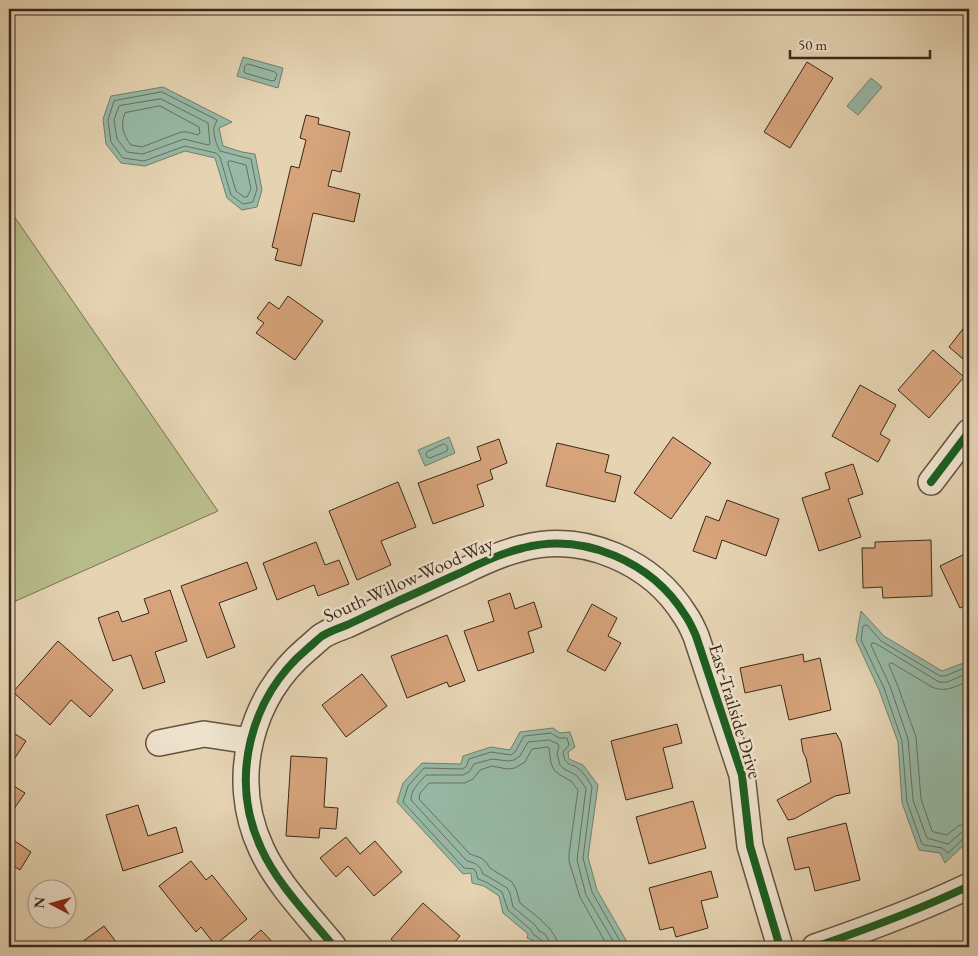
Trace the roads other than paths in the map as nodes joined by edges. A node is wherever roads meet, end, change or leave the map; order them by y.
1 (969, 432) edge
2 (931, 482) dead end
3 (606, 553) joint
4 (250, 741) junction
5 (159, 743) dead end
6 (969, 886) edge
7 (334, 947) edge
8 (780, 947) edge
9 (814, 947) edge

1 - 2 street
3 - 4 street, South Willow Wood Way
3 - 8 street, East Trailside Drive
4 - 5 street
4 - 7 street, South Willow Wood Way
6 - 9 street

